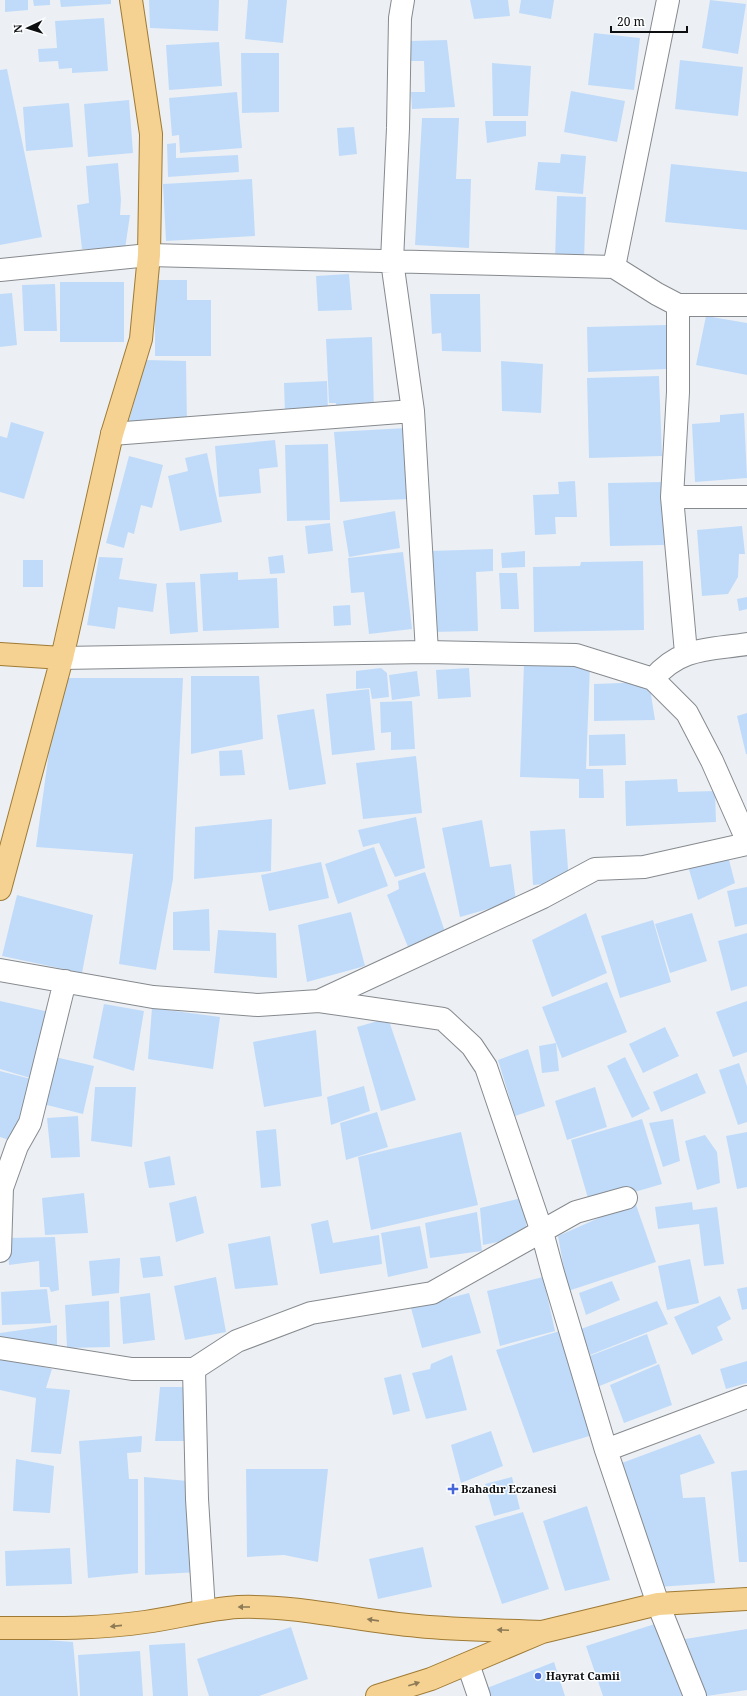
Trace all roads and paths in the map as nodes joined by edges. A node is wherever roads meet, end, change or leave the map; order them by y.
1 (131, 0) edge
2 (403, 0) edge
3 (668, 0) edge
4 (148, 255) junction
5 (392, 261) junction
6 (614, 267) junction
7 (0, 270) edge
8 (747, 304) edge
9 (678, 305) junction
10 (413, 411) junction
11 (112, 434) junction
12 (672, 497) junction
13 (747, 497) edge
14 (747, 644) edge
15 (428, 652) junction
16 (686, 653) junction
17 (0, 654) edge
18 (62, 658) junction
19 (653, 679) junction
20 (747, 840) edge
21 (747, 844) edge
22 (0, 889) edge
23 (0, 970) edge
24 (65, 981) junction
25 (319, 1001) junction
26 (626, 1198) dead end
27 (542, 1232) junction
28 (0, 1251) edge
29 (0, 1348) edge
30 (194, 1369) junction
31 (747, 1397) edge
32 (606, 1450) junction
33 (747, 1599) edge
34 (658, 1604) junction
35 (204, 1611) junction
36 (0, 1628) edge
37 (542, 1632) junction
38 (468, 1664) junction
39 (377, 1696) edge
40 (479, 1696) edge
41 (695, 1696) edge

1 - 4 main road
2 - 5 street
3 - 6 street
4 - 5 street
4 - 7 street
4 - 11 main road
5 - 6 street
5 - 10 street
6 - 9 street
8 - 9 street
9 - 12 street
10 - 11 street
10 - 15 street
11 - 18 main road
12 - 13 street
12 - 16 street
14 - 16 street
15 - 18 street
15 - 19 street
16 - 19 street
17 - 18 main road
18 - 22 main road
19 - 20 street
21 - 25 street
23 - 24 street
24 - 25 street
24 - 28 street
25 - 27 street
26 - 27 street
27 - 30 street
27 - 32 street
29 - 30 street
30 - 35 street
31 - 32 street
32 - 34 street
33 - 34 main road
34 - 37 main road
34 - 41 street
35 -> 36 main road
37 -> 35 main road
37 - 38 main road
39 -> 38 main road
38 - 40 street

